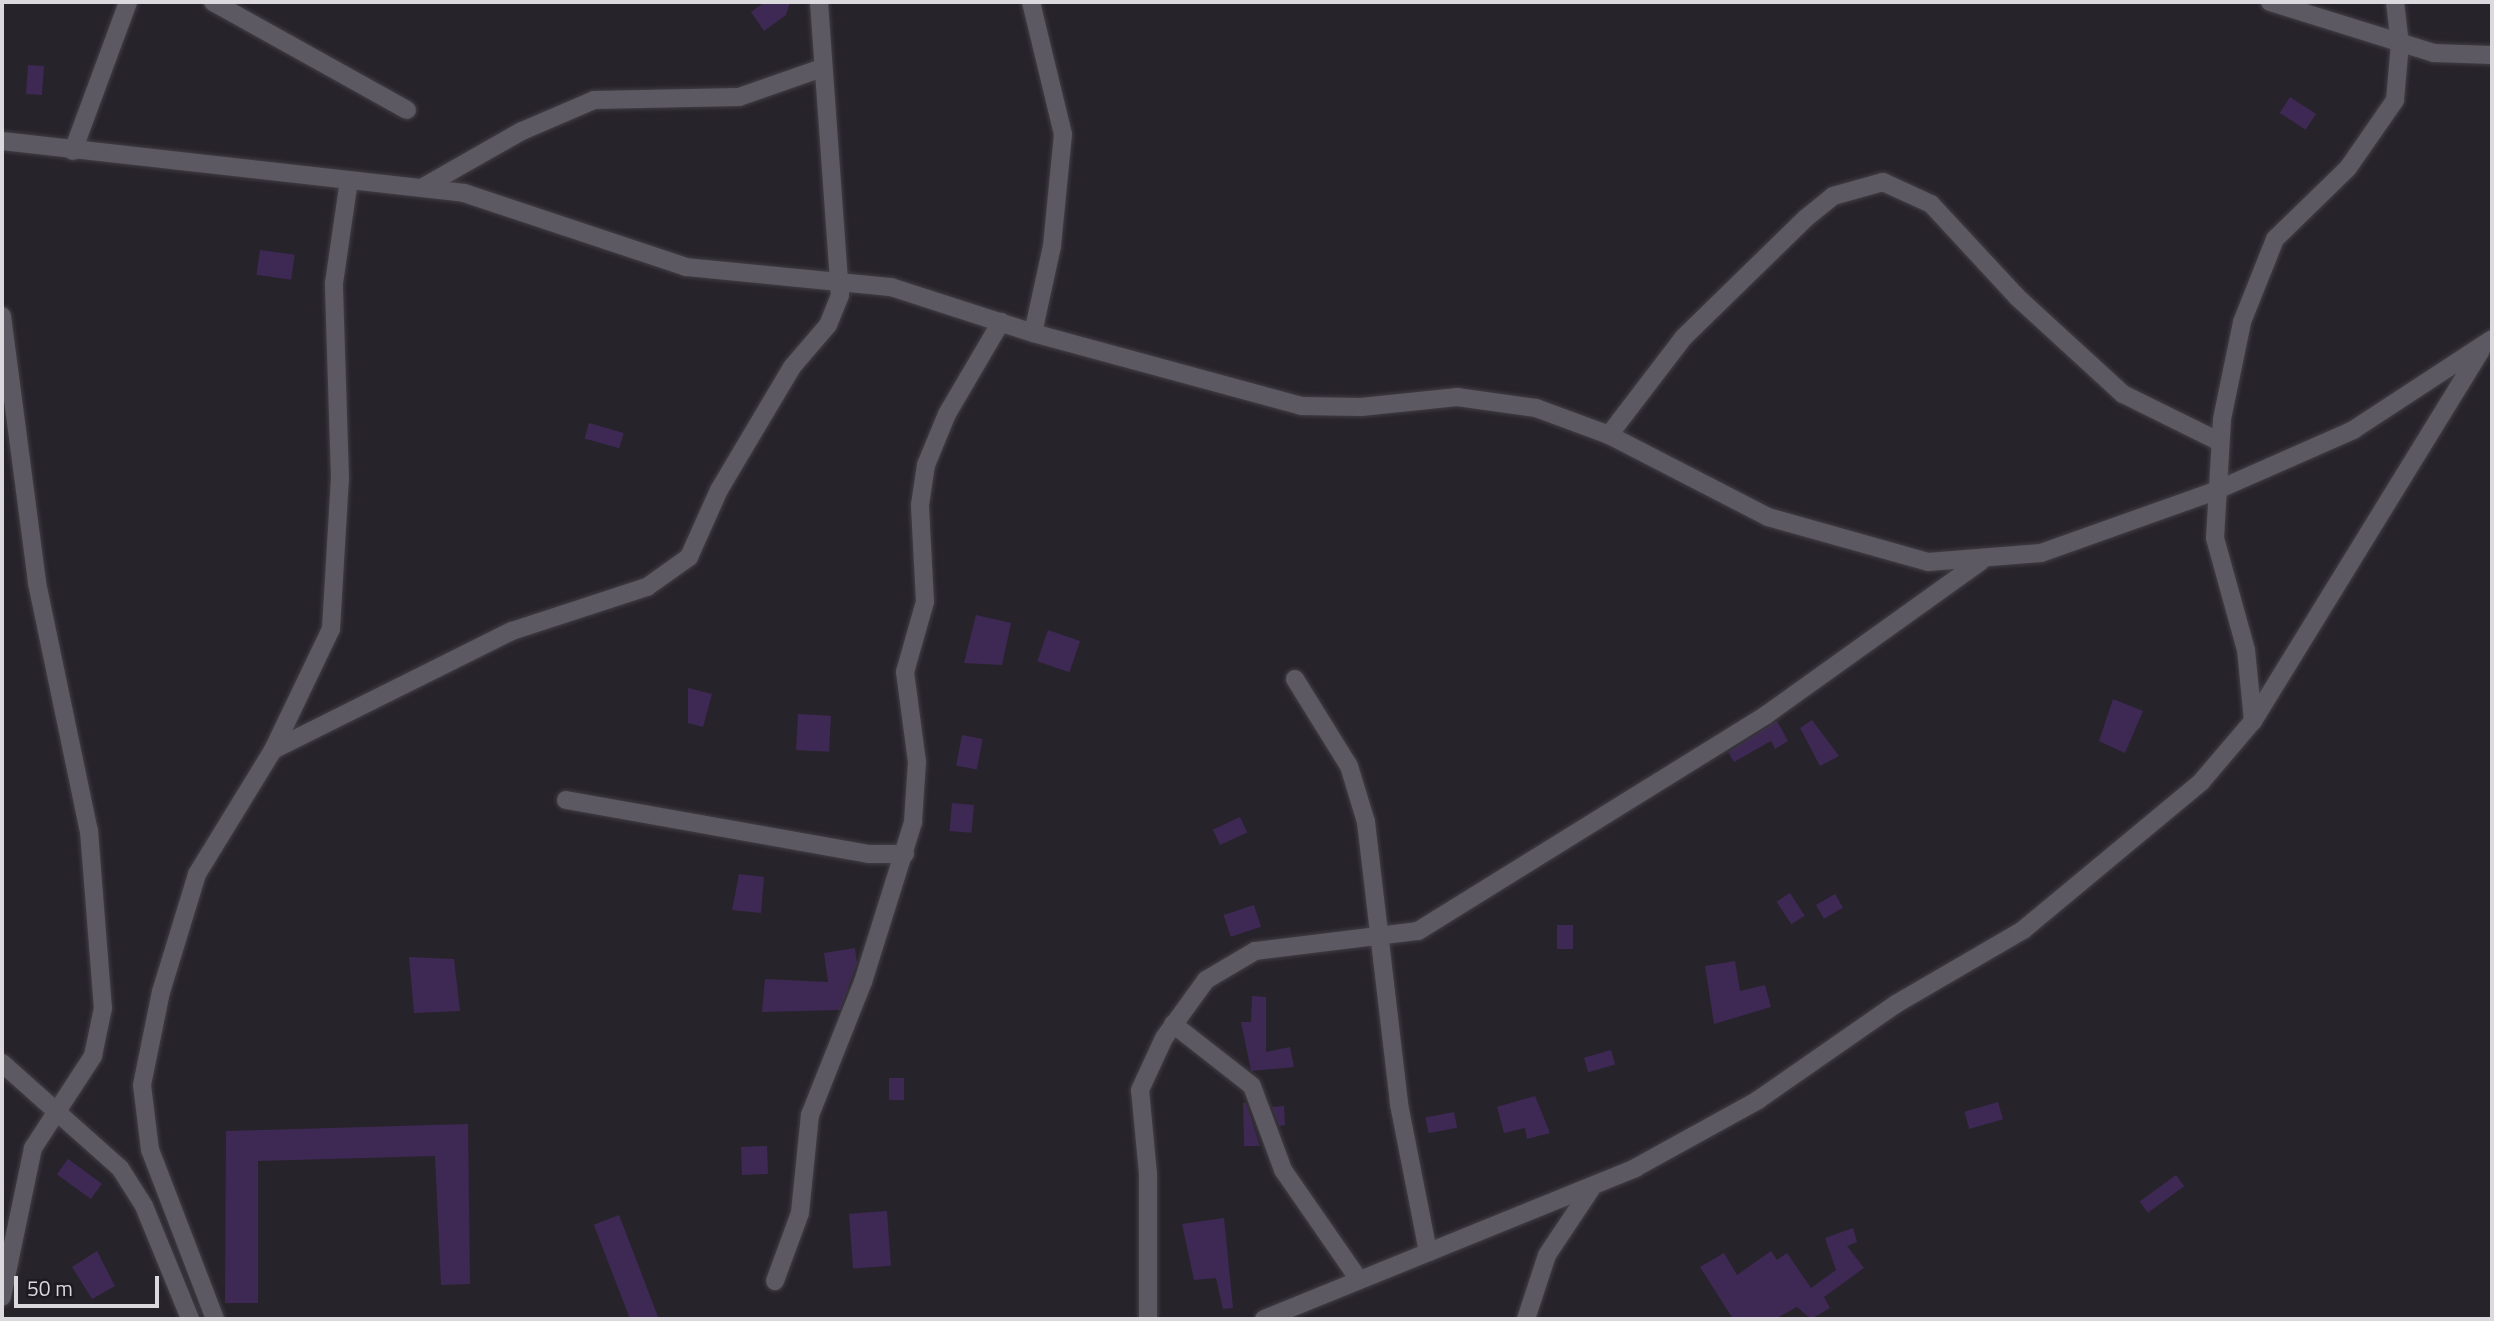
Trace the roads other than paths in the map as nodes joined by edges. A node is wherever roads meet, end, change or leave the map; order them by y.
1 (128, 2) edge
2 (213, 2) edge
3 (819, 2) edge
4 (1031, 2) edge
5 (2270, 2) edge
6 (2395, 2) edge
7 (2400, 44) junction
8 (2492, 55) edge
9 (819, 69) junction
10 (407, 110) dead end
11 (2, 141) edge
12 (73, 151) junction
13 (349, 180) junction
14 (425, 187) junction
15 (841, 278) junction
16 (2, 316) edge
17 (1001, 322) junction
18 (1033, 333) junction
19 (2488, 342) edge
20 (1609, 435) junction
21 (2220, 442) junction
22 (2215, 491) junction
23 (1981, 561) junction
24 (1295, 680) dead end
25 (2253, 721) junction
26 (273, 750) junction
27 (566, 800) dead end
28 (905, 854) junction
29 (1376, 937) junction
30 (1172, 1024) junction
31 (2, 1063) edge
32 (60, 1116) junction
33 (1592, 1187) junction
34 (1428, 1252) junction
35 (4, 1273) edge
36 (1357, 1277) junction
37 (775, 1281) dead end
38 (2, 1297) edge
39 (190, 1319) edge
40 (215, 1319) edge
41 (1147, 1319) edge
42 (1264, 1319) edge
43 (1526, 1319) edge

1 - 12 street
2 - 10 street
3 - 9 street
4 - 18 street
5 - 7 street
6 - 7 street
7 - 8 street
7 - 21 street
9 - 14 street
9 - 15 street
11 - 12 street
12 - 13 street
13 - 14 street
13 - 26 street
14 - 15 street
15 - 17 street
15 - 26 street
16 - 32 street
17 - 18 street
17 - 28 street
18 - 20 street
19 - 22 street
19 - 25 street
20 - 21 street
20 - 23 street
21 - 22 street
22 - 23 street
22 - 25 street
23 - 29 street
24 - 29 street
25 - 33 street
26 - 40 street
27 - 28 street
28 - 37 street
29 - 30 street
29 - 34 street
30 - 36 street
30 - 41 street
31 - 32 street
32 - 35 street
32 - 39 street
33 - 34 street
33 - 43 street
34 - 36 street
35 - 38 street
36 - 42 street

